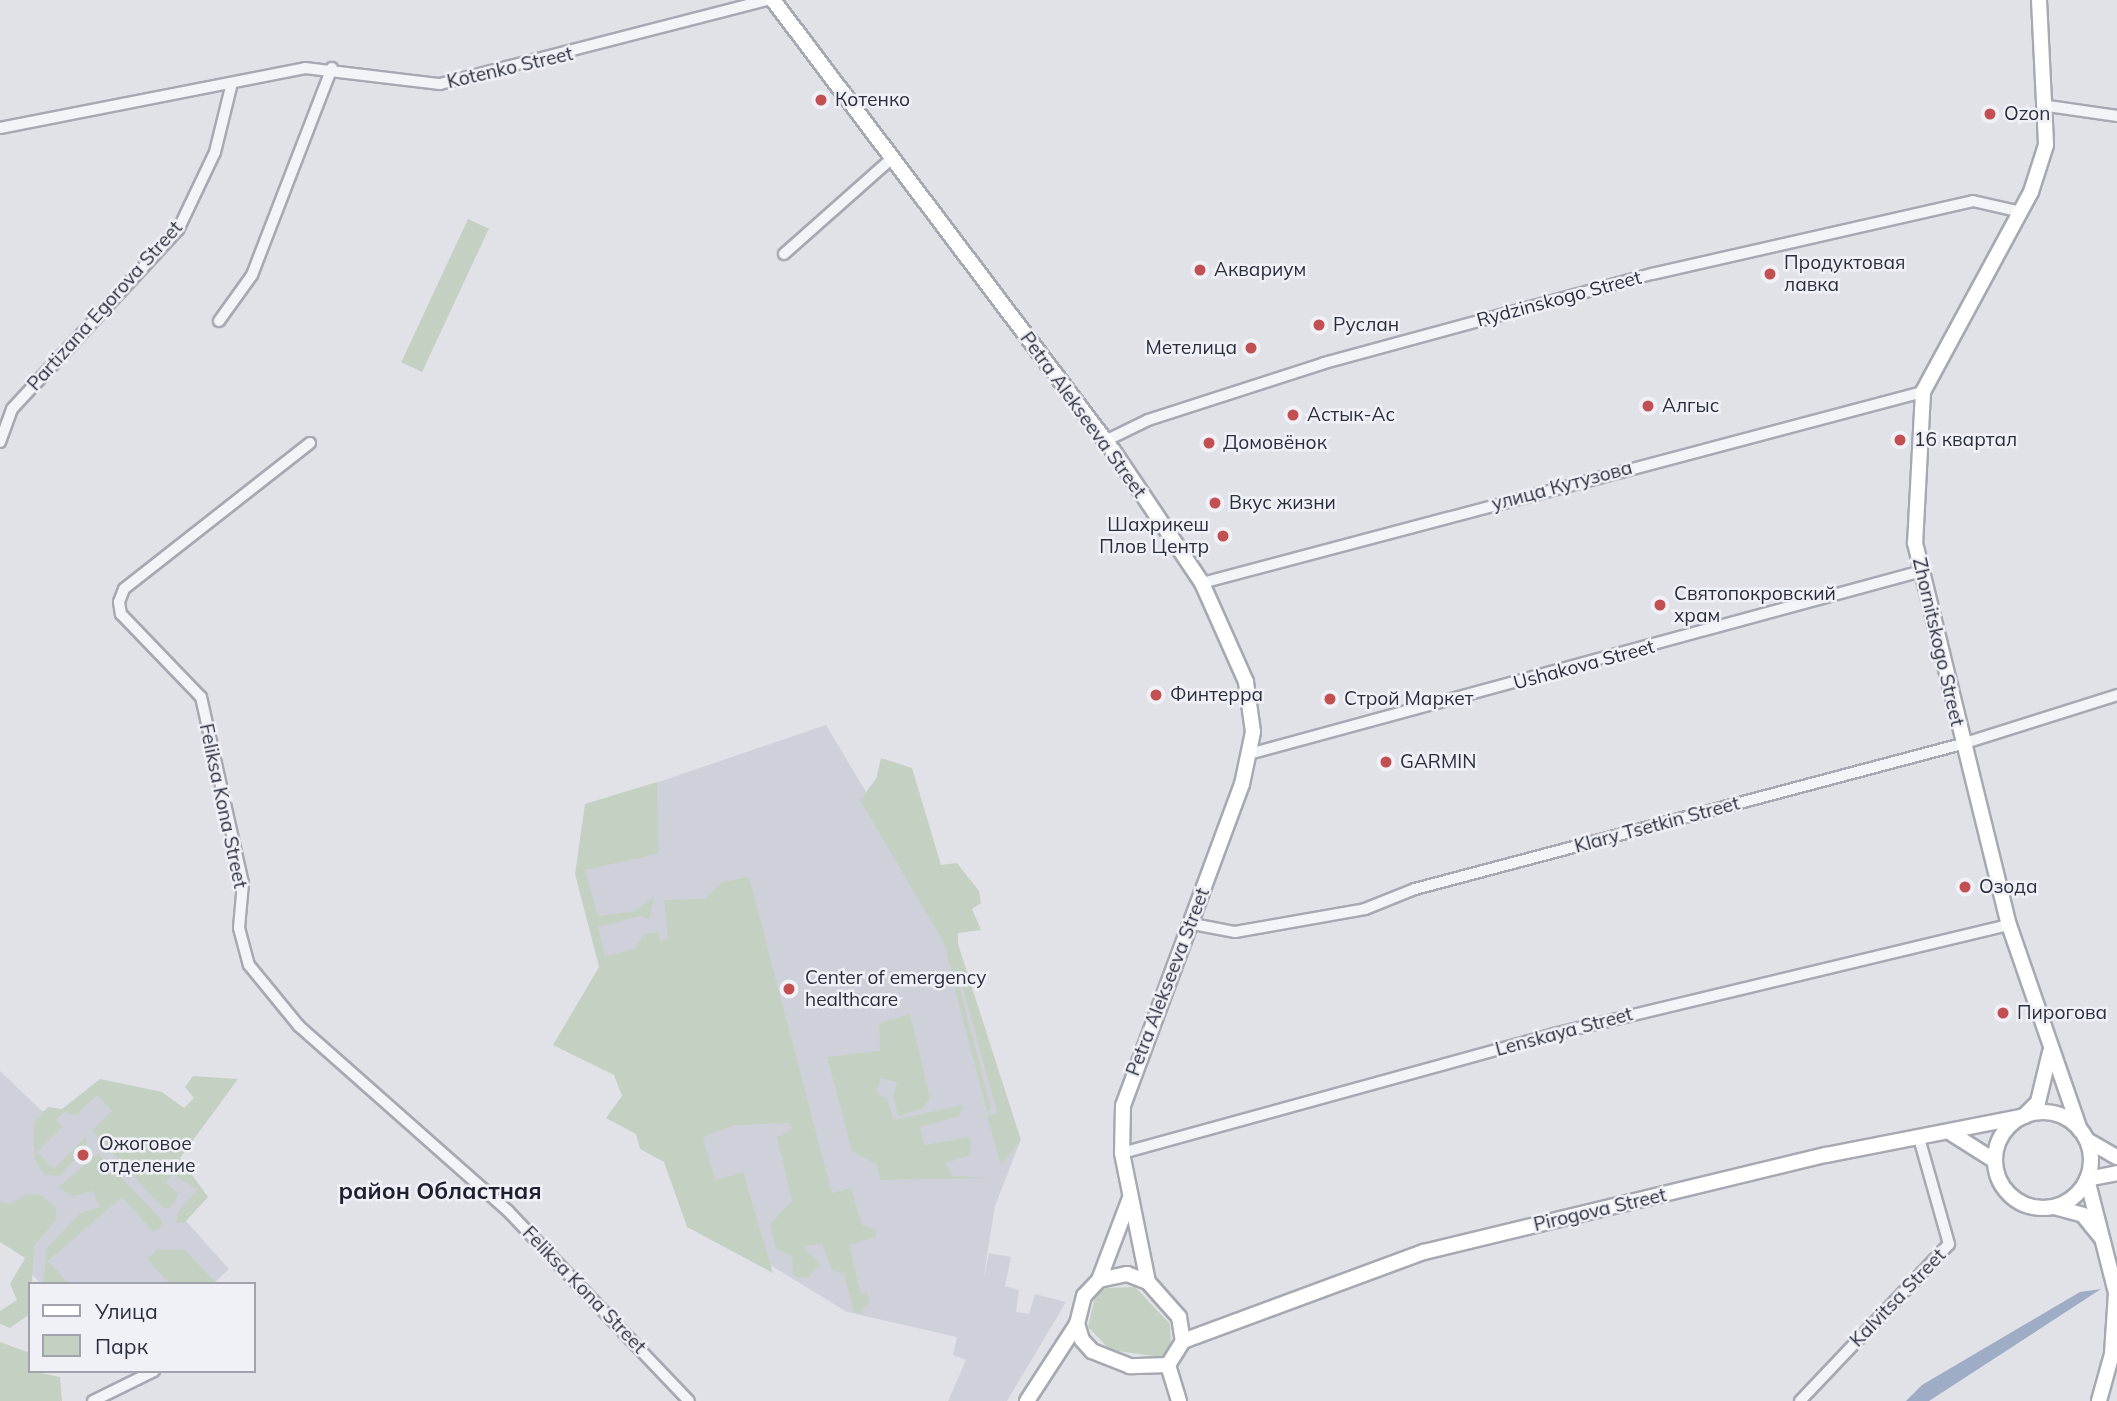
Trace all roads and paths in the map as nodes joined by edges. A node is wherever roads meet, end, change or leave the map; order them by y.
1 (767, 0) edge
2 (773, 0) edge
3 (2039, 0) edge
4 (332, 68) junction
5 (231, 87) junction
6 (2048, 106) junction
7 (2117, 116) edge
8 (0, 128) edge
9 (890, 160) junction
10 (2021, 212) junction
11 (784, 254) dead end
12 (219, 321) dead end
13 (1923, 392) junction
14 (1105, 441) junction
15 (0, 442) edge
16 (310, 443) dead end
17 (1918, 572) junction
18 (1202, 583) junction
19 (2117, 695) edge
20 (1962, 744) junction
21 (1249, 754) junction
22 (1193, 924) junction
23 (2009, 925) junction
24 (2050, 1051) junction
25 (2024, 1116) junction
26 (1950, 1132) junction
27 (2083, 1135) junction
28 (1919, 1138) junction
29 (1122, 1153) junction
30 (2117, 1157) edge
31 (1995, 1161) junction
32 (2117, 1173) edge
33 (2087, 1179) junction
34 (1130, 1196) junction
35 (2054, 1207) junction
36 (2105, 1244) junction
37 (1099, 1280) junction
38 (1148, 1282) junction
39 (1179, 1317) junction
40 (1077, 1324) junction
41 (1205, 1328) junction
42 (1183, 1341) junction
43 (1092, 1351) junction
44 (1058, 1352) junction
45 (1168, 1365) junction
46 (149, 1373) edge
47 (93, 1401) edge
48 (689, 1401) edge
49 (1027, 1401) edge
50 (1179, 1401) edge
51 (1800, 1401) edge
52 (2099, 1401) edge

1 - 4 street, Kotenko Street
2 - 9 street, Petra Alekseeva Street
3 - 6 street, Zhornitskogo Street
4 - 5 street, Kotenko Street
4 - 12 street
5 - 8 street, Kotenko Street
5 - 15 street, Partizana Egorova Street
6 - 7 street
6 - 10 street, Zhornitskogo Street
9 - 11 street
9 - 14 street, Petra Alekseeva Street
10 - 13 street, Zhornitskogo Street
10 - 14 street, Rydzinskogo Street
13 - 17 street, Zhornitskogo Street
13 - 18 street, улица Кутузова
14 - 18 street, Petra Alekseeva Street
16 - 48 street, Feliksa Kona Street
17 - 20 street, Zhornitskogo Street
17 - 21 street, Ushakova Street
18 - 21 street, Petra Alekseeva Street
19 - 20 street, Klary Tsetkin Street
20 - 22 street, Klary Tsetkin Street
20 - 23 street, Zhornitskogo Street
21 - 22 street, Petra Alekseeva Street
22 - 29 street, Petra Alekseeva Street
23 - 24 street, Zhornitskogo Street
23 - 29 street, Lenskaya Street
24 - 25 street
24 - 27 street, Zhornitskogo Street
25 - 26 street, Pirogova Street
25 - 27 street
25 - 31 street
26 - 28 street, Pirogova Street
26 - 31 street
27 - 30 street
27 - 33 street
28 - 41 street, Pirogova Street
28 - 51 street, Kalvitsa Street
29 - 34 street, Petra Alekseeva Street
31 - 35 street
32 - 33 street
33 - 35 street
33 - 36 street
34 - 37 street
34 - 38 street, Petra Alekseeva Street
35 - 36 street
36 - 52 street
37 - 38 street
37 - 40 street
38 - 39 street
39 - 41 street
39 - 42 street
40 - 43 street
40 - 44 street
41 - 42 street, Pirogova Street
42 - 45 street
43 - 44 street
43 - 45 street
44 - 49 street
45 - 50 street
46 - 47 street

